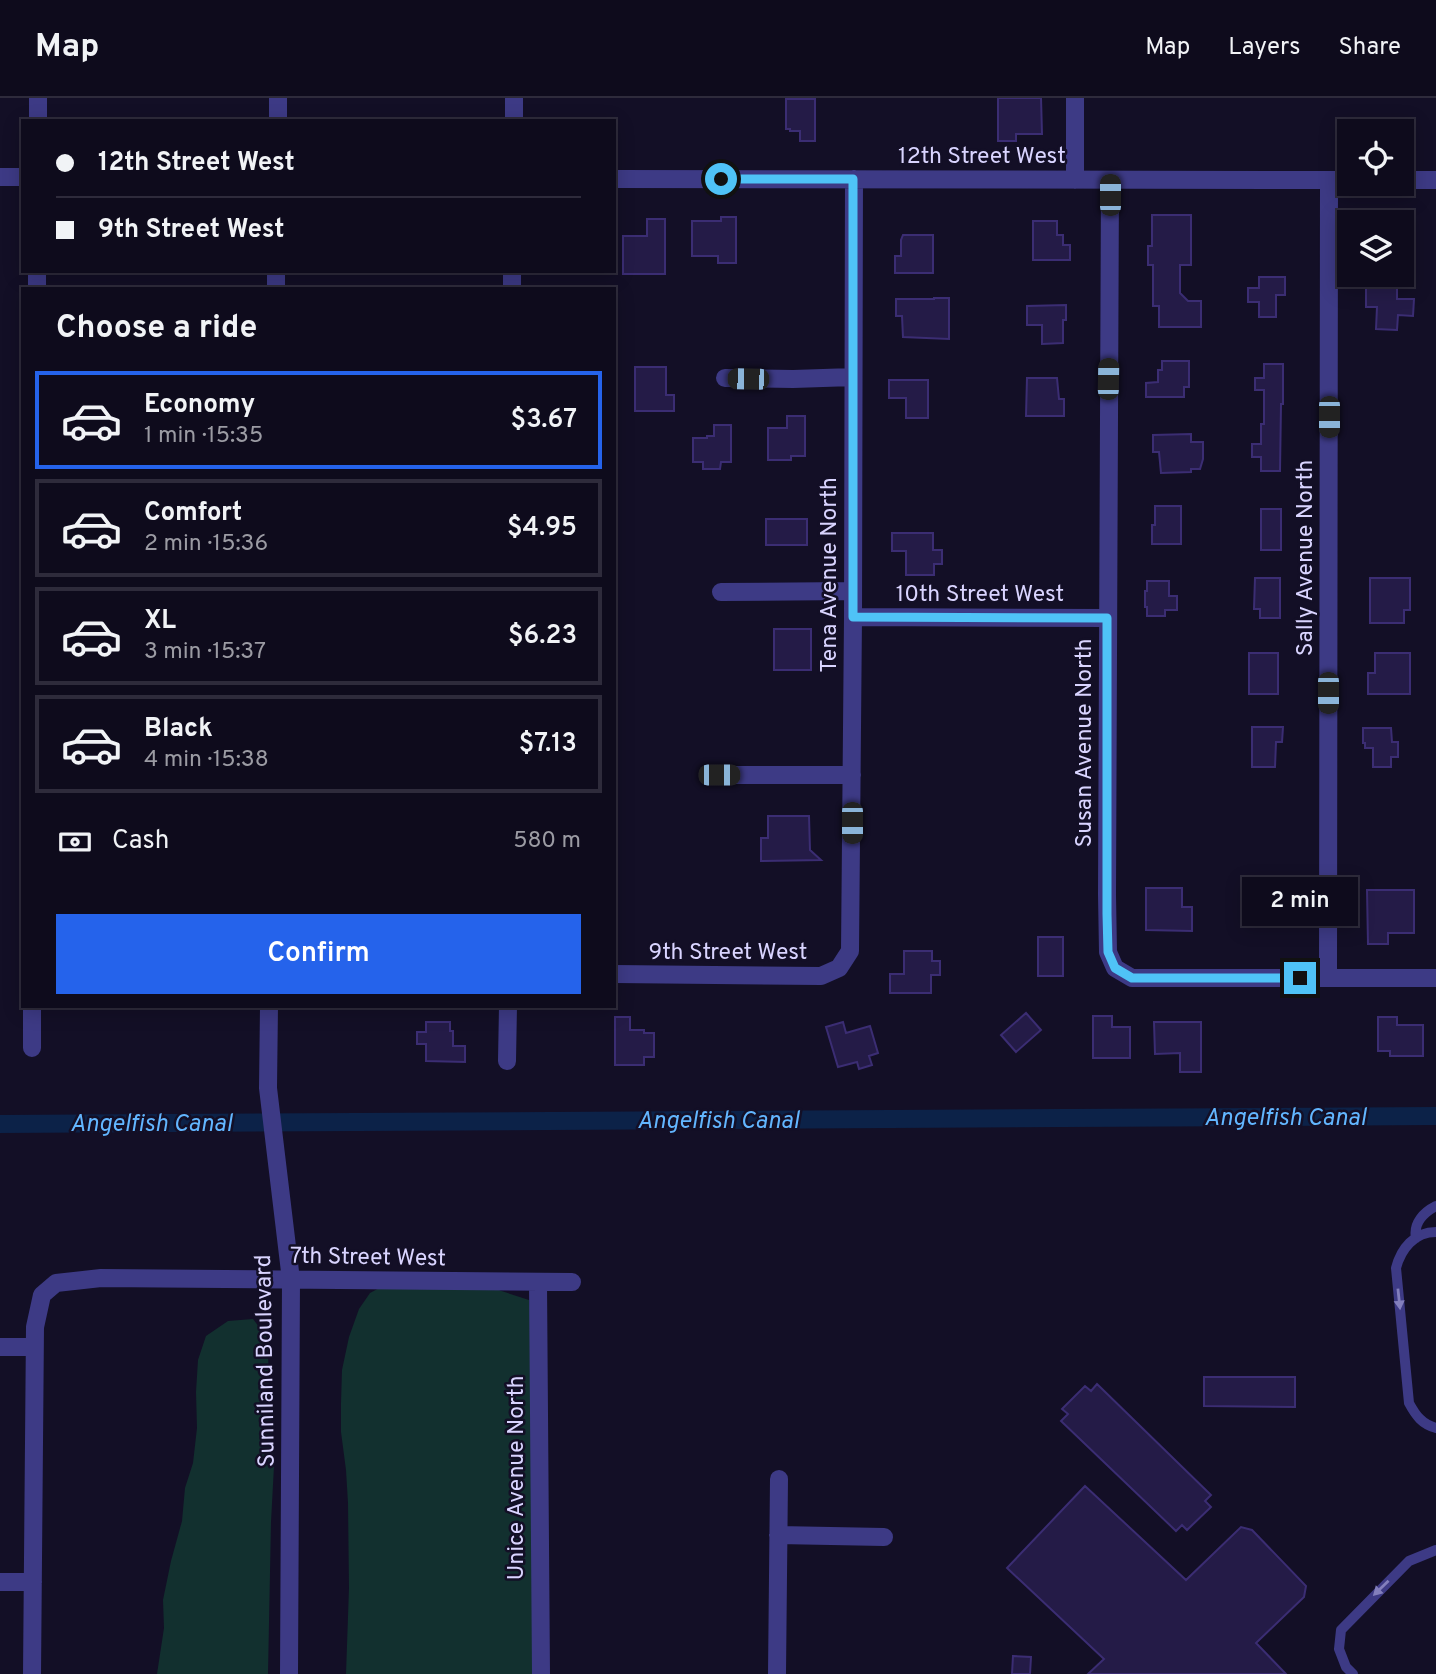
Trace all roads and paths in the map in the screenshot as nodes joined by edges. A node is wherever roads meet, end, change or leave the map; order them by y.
1 (38, 98) edge
2 (278, 98) edge
3 (514, 98) edge
4 (1075, 98) edge
5 (38, 119) edge
6 (278, 119) edge
7 (514, 119) edge
8 (0, 177) edge
9 (21, 177) edge
10 (616, 179) edge
11 (853, 179) junction
12 (1074, 180) junction
13 (1110, 180) junction
14 (1329, 180) junction
15 (1337, 180) edge
16 (1414, 180) edge
17 (1436, 180) edge
18 (853, 377) junction
19 (725, 378) dead end
20 (853, 591) junction
21 (721, 592) dead end
22 (853, 617) junction
23 (1107, 618) junction
24 (719, 775) dead end
25 (852, 775) junction
26 (839, 968) joint
27 (616, 974) edge
28 (1328, 978) junction
29 (1436, 978) edge
30 (32, 1008) edge
31 (269, 1008) edge
32 (508, 1008) edge
33 (32, 1048) dead end
34 (507, 1061) dead end
35 (1436, 1206) edge
36 (1436, 1232) edge
37 (1416, 1238) junction
38 (291, 1280) junction
39 (572, 1282) dead end
40 (538, 1283) junction
41 (0, 1347) edge
42 (34, 1347) junction
43 (1436, 1429) edge
44 (779, 1479) dead end
45 (778, 1535) junction
46 (884, 1537) dead end
47 (1436, 1550) edge
48 (0, 1582) edge
49 (33, 1582) junction
50 (32, 1674) edge
51 (289, 1674) edge
52 (541, 1674) edge
53 (777, 1674) edge
54 (1353, 1674) edge

1 - 5 street
2 - 6 street
3 - 7 street
4 - 12 street
8 - 9 street
10 - 11 street, 12th Street West
11 - 12 street, 12th Street West
11 - 18 street, Tena Avenue North
12 - 13 street, 12th Street West
13 - 14 street, 12th Street West
13 - 23 street, Susan Avenue North
14 - 15 street, 12th Street West
14 - 28 street, Sally Avenue North
16 - 17 street
18 - 19 street
18 - 20 street, Tena Avenue North
20 - 21 street
20 - 22 street, Tena Avenue North
22 - 23 street, 10th Street West
22 - 25 street, Tena Avenue North
23 - 28 street, Susan Avenue North
24 - 25 street
25 - 26 street, Tena Avenue North
26 - 27 street, 9th Street West
28 - 29 street
30 - 33 street
31 - 38 street, Sunniland Boulevard
32 - 34 street
35 - 37 lane
36 - 37 lane
37 -> 43 lane
38 - 40 street, 7th Street West
38 - 42 street, 7th Street West
38 - 51 street, Sunniland Boulevard
39 - 40 street, 7th Street West
40 - 52 street, Unice Avenue North
41 - 42 street
42 - 49 street
44 - 45 street
45 - 46 street
45 - 53 street
47 -> 54 lane
48 - 49 street
49 - 50 street

